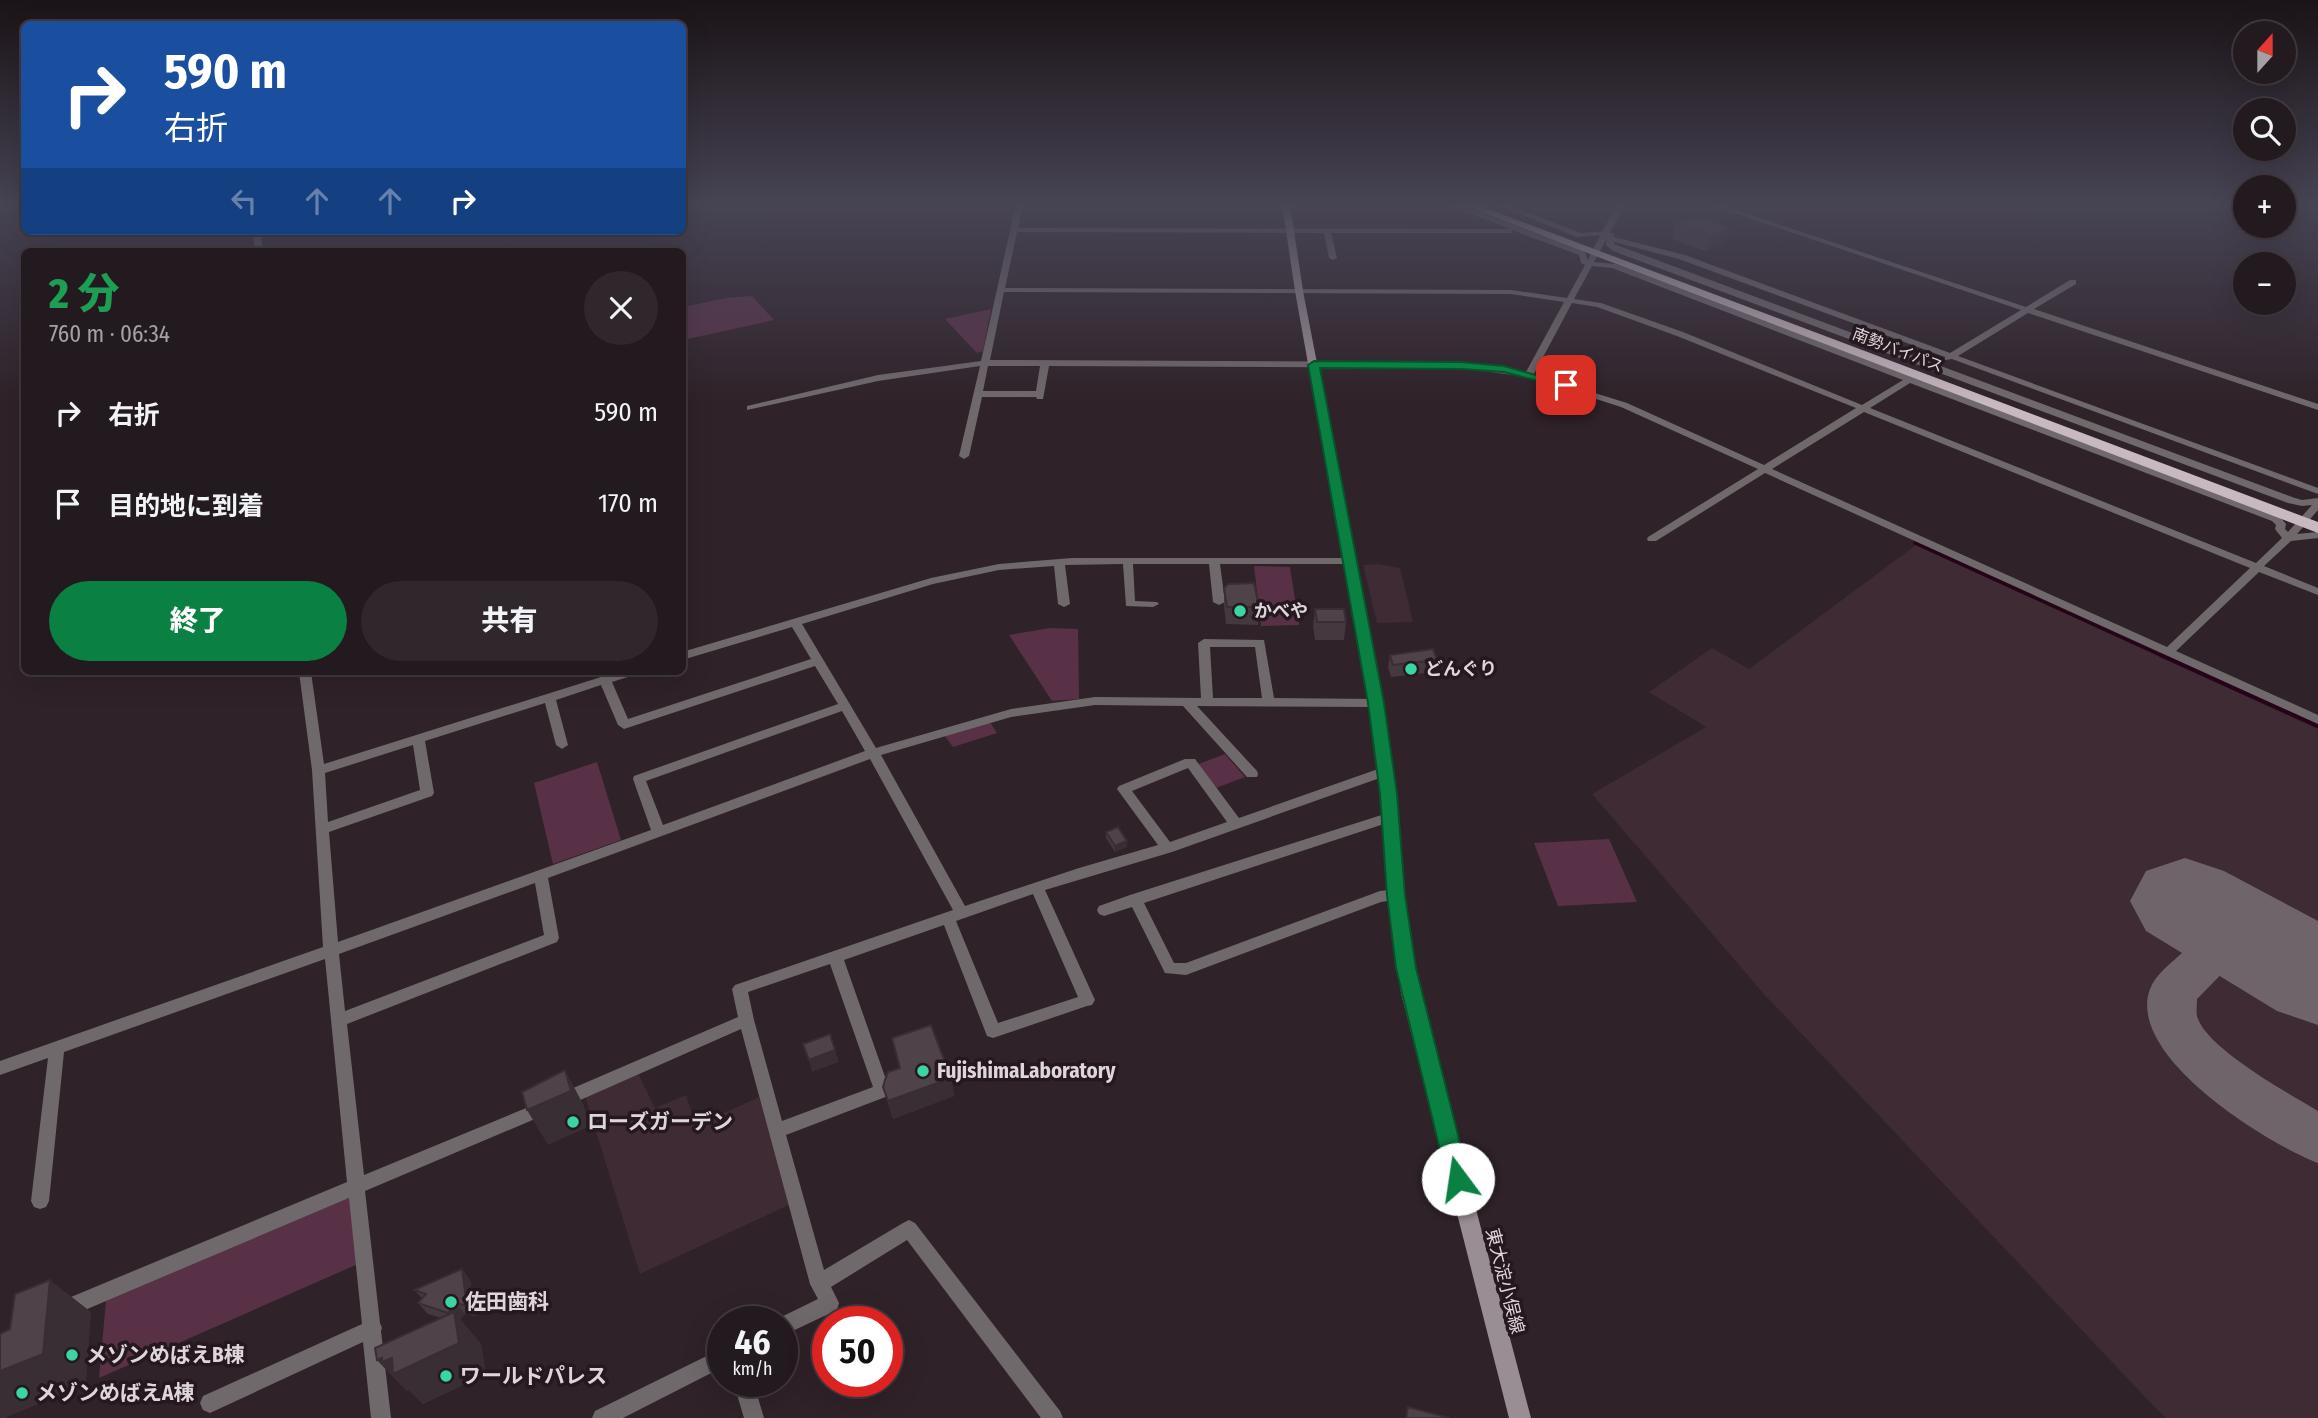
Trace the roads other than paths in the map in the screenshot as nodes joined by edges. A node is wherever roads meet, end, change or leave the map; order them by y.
1 (1004, 270) edge
2 (1296, 270) edge
3 (1587, 270) edge
4 (1624, 270) edge
5 (1637, 270) edge
6 (1673, 270) edge
7 (1718, 270) edge
8 (1909, 270) edge
9 (2073, 282) dead end
10 (1000, 290) junction
11 (1299, 291) junction
12 (1572, 300) junction
13 (2029, 310) junction
14 (1952, 356) junction
15 (985, 363) junction
16 (1045, 363) junction
17 (1314, 365) junction
18 (1933, 367) junction
19 (1529, 375) junction
20 (1910, 379) junction
21 (977, 394) junction
22 (2318, 407) edge
23 (750, 408) dead end
24 (1864, 408) junction
25 (964, 456) dead end
26 (1766, 469) junction
27 (2318, 491) edge
28 (2313, 511) edge
29 (2318, 528) edge
30 (2318, 535) edge
31 (2288, 538) junction
32 (1652, 539) dead end
33 (1350, 561) junction
34 (1059, 562) junction
35 (1128, 562) junction
36 (1214, 562) junction
37 (2255, 566) junction
38 (2318, 592) edge
39 (1219, 602) dead end
40 (1064, 604) dead end
41 (1153, 604) dead end
42 (795, 622) junction
43 (2168, 652) junction
44 (686, 655) edge
45 (818, 661) junction
46 (305, 675) edge
47 (621, 675) edge
48 (605, 680) junction
49 (549, 697) junction
50 (1186, 701) junction
51 (1207, 701) junction
52 (1269, 703) junction
53 (1376, 703) junction
54 (845, 706) junction
55 (2318, 720) edge
56 (418, 738) junction
57 (562, 745) dead end
58 (873, 753) junction
59 (318, 769) junction
60 (1386, 771) junction
61 (1252, 774) dead end
62 (1391, 817) junction
63 (1236, 824) junction
64 (322, 829) junction
65 (659, 833) junction
66 (1167, 848) junction
67 (541, 876) junction
68 (1037, 887) junction
69 (1396, 895) junction
70 (1135, 899) junction
71 (1104, 909) dead end
72 (955, 915) junction
73 (331, 950) junction
74 (835, 956) junction
75 (339, 1020) junction
76 (746, 1020) junction
77 (57, 1048) junction
78 (0, 1068) edge
79 (776, 1131) junction
80 (355, 1188) junction
81 (40, 1201) dead end
82 (819, 1284) junction
83 (51, 1315) edge
84 (798, 1318) edge
85 (373, 1328) junction
86 (707, 1365) edge
87 (748, 1397) edge
88 (210, 1403) dead end
89 (381, 1418) edge
90 (602, 1418) edge
91 (754, 1418) edge
92 (1053, 1418) edge
93 (1520, 1418) edge

1 - 10 street
2 - 11 main road, 東大淀小俣線
3 - 12 street
4 - 20 street
5 - 28 highway, 南勢バイパス
6 - 18 street
7 - 14 street
8 - 13 street
9 - 13 street
10 - 11 street
10 - 15 street
11 - 12 street
11 - 17 main road, 東大淀小俣線
12 - 19 street
12 - 24 street
13 - 14 street
13 - 22 street
14 - 18 street
14 - 27 street
15 - 16 street
15 - 21 street
15 - 23 street
16 - 17 street
16 - 21 street
17 - 19 street
17 - 33 main road, 東大淀小俣線
18 - 28 street
19 - 26 street
20 - 24 street
20 - 31 street
21 - 25 street
24 - 26 street
24 - 37 street
26 - 32 street
26 - 43 street
28 - 29 highway, 南勢バイパス
28 - 31 street
30 - 31 street
31 - 37 street
33 - 36 street
33 - 53 main road, 東大淀小俣線
34 - 35 street
34 - 40 street
34 - 42 street
35 - 36 street
35 - 41 street
36 - 39 street
37 - 38 street
37 - 43 street
42 - 44 street
42 - 45 street
43 - 55 street
45 - 48 street
45 - 54 street
46 - 59 street
47 - 48 street
48 - 49 street
49 - 56 street
49 - 57 street
50 - 51 street
50 - 58 street
50 - 61 street
51 - 52 street
51 - 52 street
52 - 53 street
53 - 60 main road, 東大淀小俣線
54 - 58 street
54 - 65 street
56 - 59 street
56 - 64 street
58 - 65 street
58 - 72 street
59 - 64 street
60 - 62 main road, 東大淀小俣線
60 - 63 street
62 - 69 main road, 東大淀小俣線
62 - 70 street
63 - 66 street
63 - 66 street
64 - 73 street
65 - 67 street
66 - 68 street
67 - 73 street
67 - 75 street
68 - 72 street
68 - 72 street
69 - 70 street
69 - 93 main road, 東大淀小俣線
70 - 71 street
72 - 74 street
73 - 75 street
73 - 77 street
74 - 76 street
74 - 79 street
75 - 80 street
76 - 79 street
76 - 80 street
77 - 78 street
77 - 81 street
79 - 82 street
80 - 83 street
80 - 85 street
82 - 84 street
82 - 92 street
85 - 88 street
85 - 89 street
86 - 90 street
87 - 91 street

